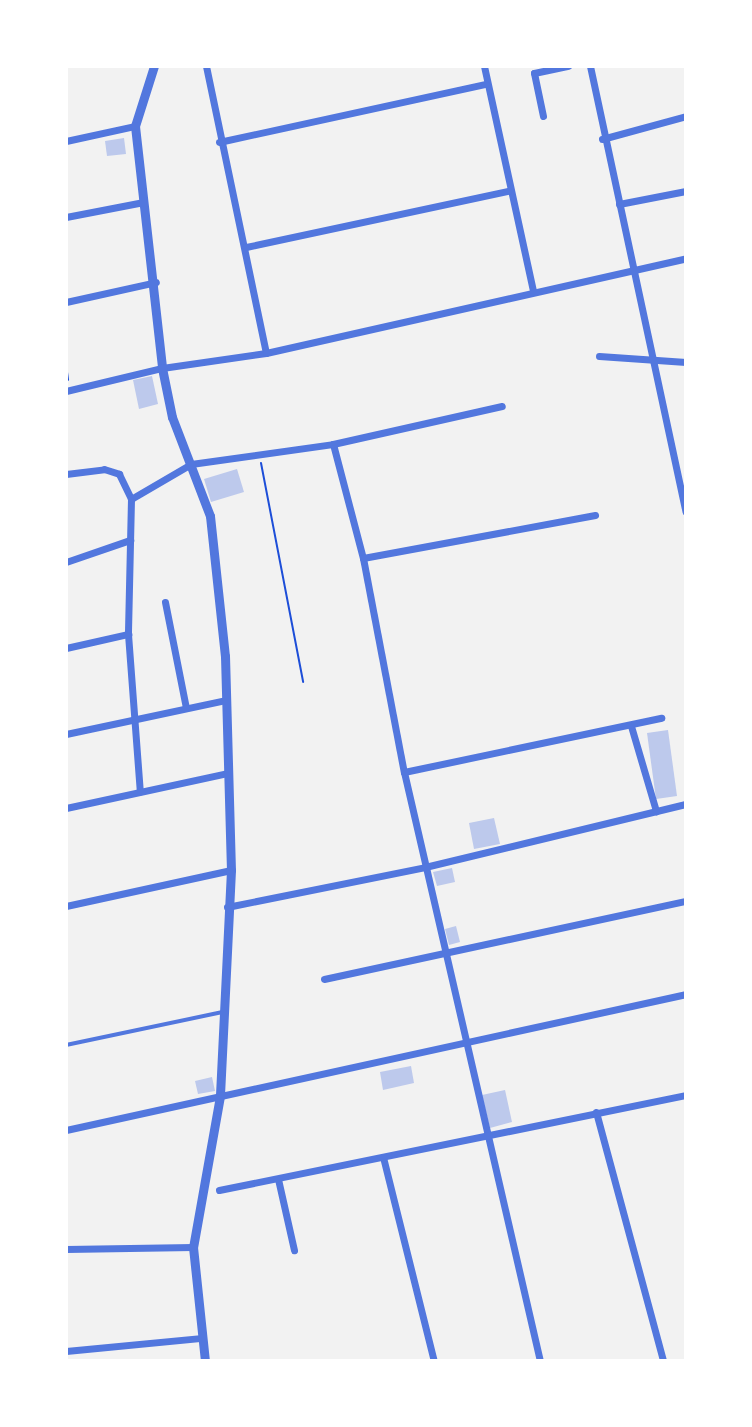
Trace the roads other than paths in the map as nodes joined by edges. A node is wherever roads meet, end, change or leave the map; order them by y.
1 (154, 66) edge
2 (206, 66) edge
3 (484, 66) edge
4 (568, 66) edge
5 (590, 66) edge
6 (486, 84) junction
7 (543, 116) dead end
8 (686, 116) edge
9 (135, 126) junction
10 (602, 139) junction
11 (66, 141) edge
12 (219, 142) junction
13 (508, 191) junction
14 (686, 191) edge
15 (144, 202) junction
16 (619, 204) junction
17 (66, 217) edge
18 (246, 247) junction
19 (686, 258) edge
20 (634, 270) junction
21 (156, 282) junction
22 (533, 290) junction
23 (66, 302) edge
24 (266, 353) junction
25 (599, 356) dead end
26 (654, 360) junction
27 (686, 362) edge
28 (162, 368) junction
29 (68, 391) edge
30 (502, 406) dead end
31 (333, 444) junction
32 (191, 464) junction
33 (66, 474) edge
34 (131, 499) junction
35 (686, 512) edge
36 (595, 515) dead end
37 (130, 540) junction
38 (363, 558) junction
39 (66, 562) edge
40 (165, 602) dead end
41 (128, 634) junction
42 (66, 648) edge
43 (226, 700) junction
44 (186, 708) junction
45 (661, 718) dead end
46 (133, 719) junction
47 (631, 726) junction
48 (66, 734) edge
49 (404, 772) junction
50 (228, 773) junction
51 (140, 792) junction
52 (686, 804) edge
53 (66, 808) edge
54 (656, 811) junction
55 (425, 867) junction
56 (231, 870) junction
57 (686, 901) edge
58 (66, 906) edge
59 (227, 907) junction
60 (445, 956) junction
61 (324, 979) dead end
62 (686, 994) edge
63 (223, 1012) junction
64 (465, 1043) junction
65 (66, 1045) edge
66 (685, 1095) edge
67 (220, 1096) junction
68 (686, 1106) edge
69 (596, 1112) junction
70 (66, 1130) edge
71 (487, 1136) junction
72 (383, 1157) junction
73 (278, 1179) junction
74 (219, 1190) dead end
75 (193, 1247) junction
76 (66, 1249) edge
77 (294, 1250) dead end
78 (202, 1338) junction
79 (66, 1351) edge
80 (205, 1361) edge
81 (434, 1361) edge
82 (540, 1361) edge
83 (663, 1361) edge

1 - 9 street
2 - 12 street
3 - 6 street
4 - 7 street
5 - 10 street
6 - 12 street
6 - 13 street
8 - 10 street
9 - 11 street
9 - 15 street
10 - 16 street
12 - 18 street
13 - 18 street
13 - 22 street
14 - 16 street
15 - 17 street
15 - 21 street
16 - 20 street
18 - 24 street
19 - 20 street
20 - 22 street
20 - 26 street
21 - 23 street
21 - 28 street
22 - 24 street
24 - 28 street
25 - 26 street
26 - 27 street
26 - 35 street
28 - 29 street
28 - 32 street
30 - 31 street
31 - 32 street
31 - 38 street
32 - 34 street
32 - 43 street
33 - 34 street
34 - 37 street
36 - 38 street
37 - 39 street
37 - 41 street
38 - 49 street
40 - 44 street
41 - 42 street
41 - 46 street
43 - 44 street
43 - 50 street
44 - 46 street
45 - 47 street
46 - 48 street
46 - 51 street
47 - 49 street
47 - 54 street
49 - 55 street
50 - 51 street
50 - 56 street
51 - 53 street
52 - 54 street
54 - 55 street
55 - 59 street
55 - 60 street
56 - 58 street
56 - 59 street
57 - 60 street
59 - 63 street
60 - 61 street
60 - 64 street
62 - 64 street
63 - 65 lane
63 - 67 street
64 - 67 street
64 - 71 street
66 - 68 street
66 - 69 street
67 - 70 street
67 - 75 street
69 - 71 street
69 - 83 street
71 - 72 street
71 - 82 street
72 - 73 street
72 - 81 street
73 - 74 street
73 - 77 street
75 - 76 street
75 - 78 street
78 - 79 street
78 - 80 street

